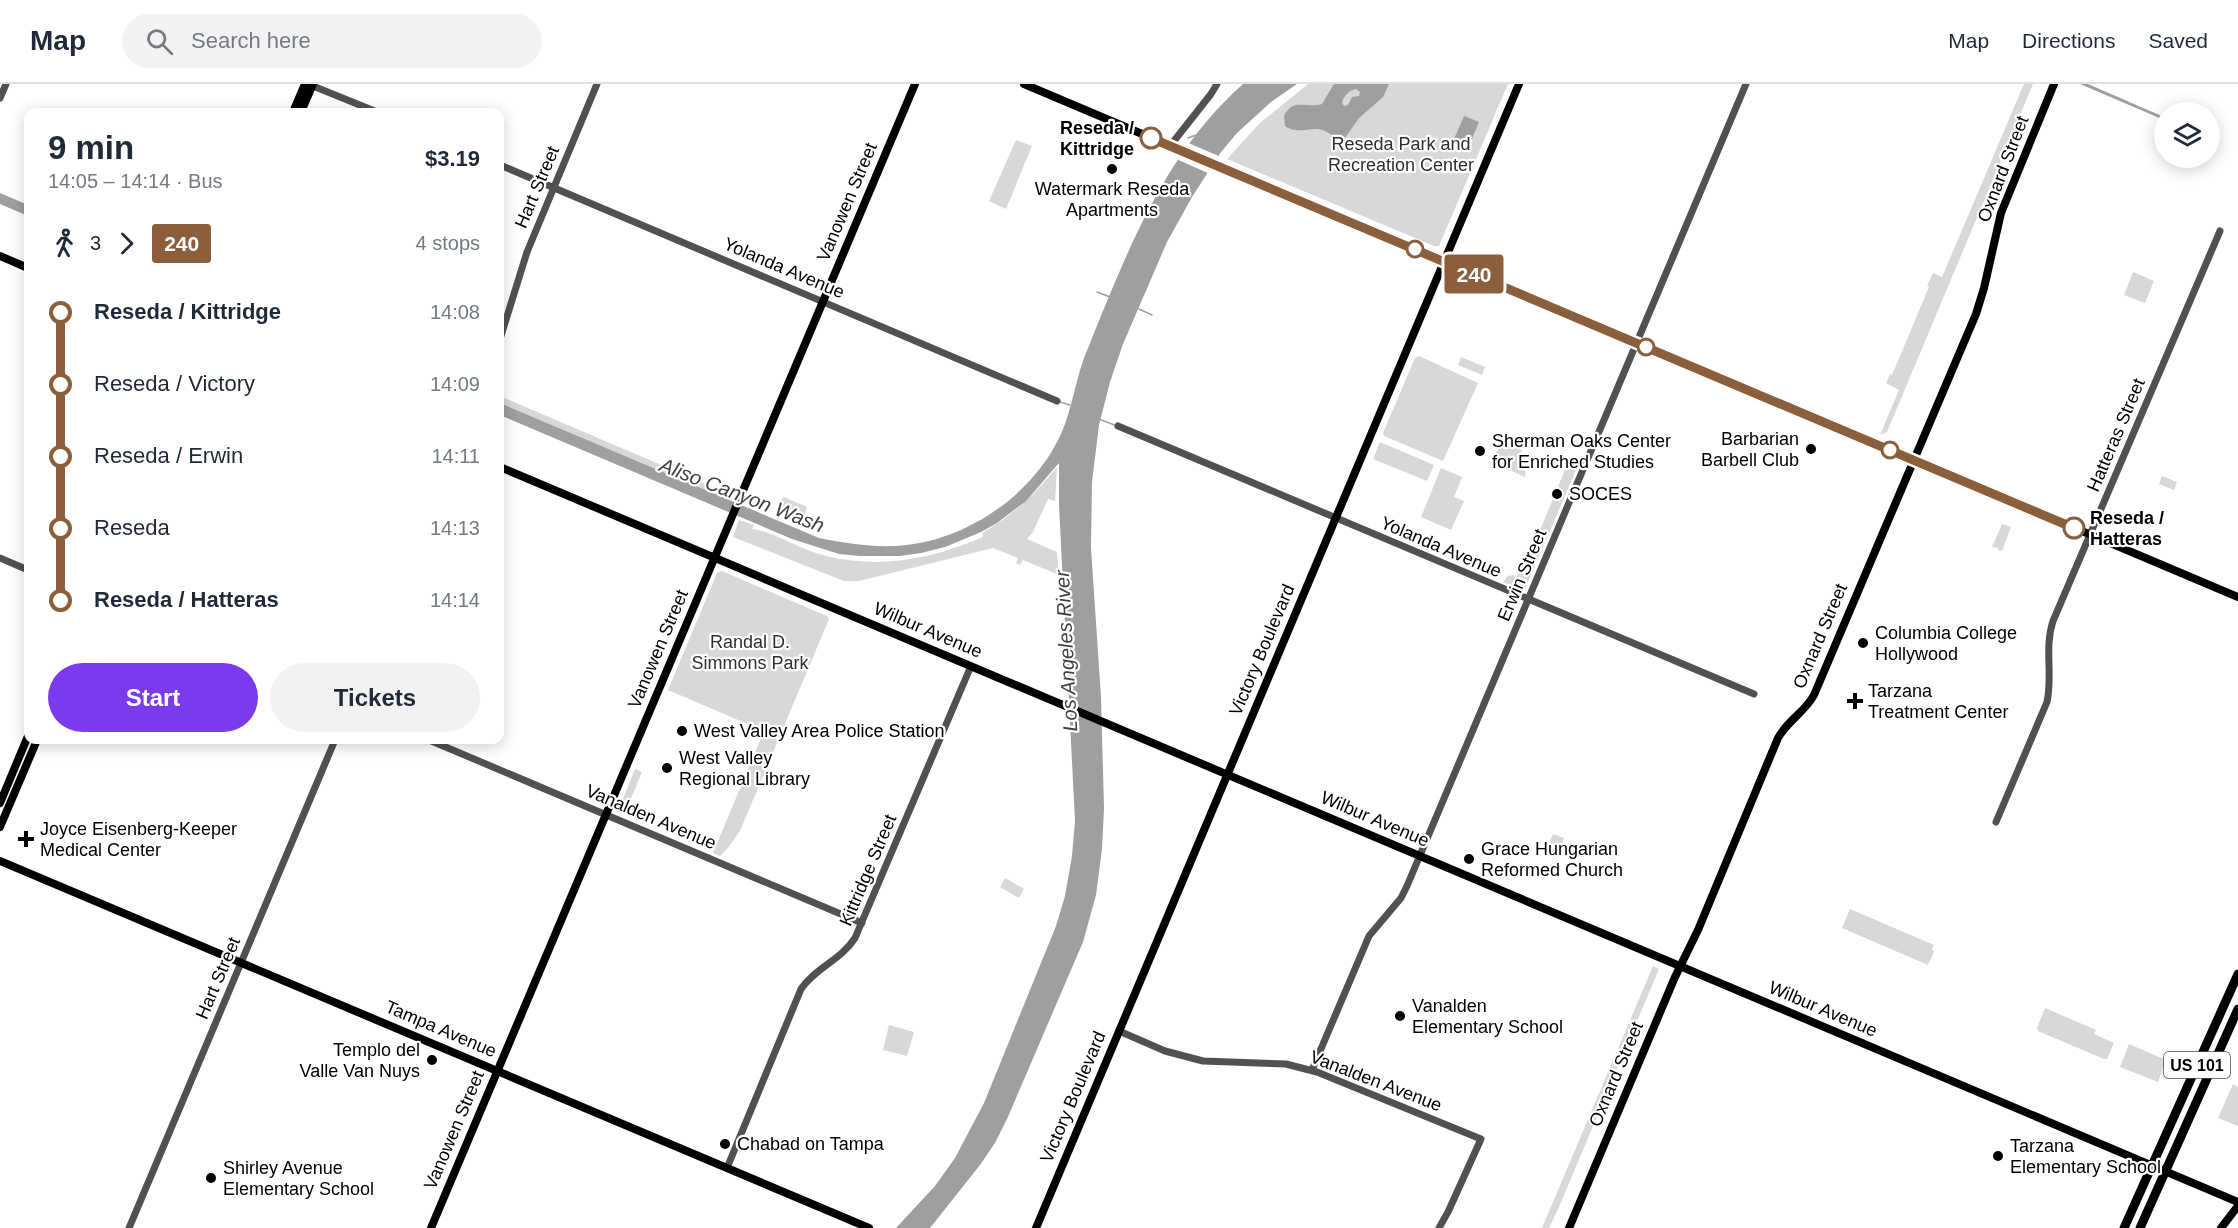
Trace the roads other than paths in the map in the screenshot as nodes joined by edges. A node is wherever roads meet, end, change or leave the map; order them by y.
1 (6, 84) edge
2 (310, 84) edge
3 (597, 84) edge
4 (915, 84) edge
5 (1024, 84) edge
6 (1217, 84) edge
7 (1519, 84) edge
8 (1746, 84) edge
9 (2054, 84) edge
10 (0, 98) edge
11 (295, 108) edge
12 (302, 108) edge
13 (367, 108) edge
14 (1173, 147) junction
15 (504, 167) edge
16 (553, 188) junction
17 (2220, 231) dead end
18 (0, 256) edge
19 (1444, 262) junction
20 (24, 266) edge
21 (823, 301) junction
22 (504, 326) edge
23 (1637, 343) junction
24 (1057, 400) dead end
25 (1118, 426) dead end
26 (1913, 459) junction
27 (504, 469) edge
28 (1336, 518) junction
29 (2090, 535) junction
30 (715, 557) junction
31 (0, 558) edge
32 (24, 568) edge
33 (2238, 597) edge
34 (1528, 600) junction
35 (971, 666) junction
36 (1754, 694) dead end
37 (25, 744) edge
38 (35, 744) edge
39 (333, 744) edge
40 (439, 744) edge
41 (1227, 774) junction
42 (0, 803) edge
43 (606, 814) junction
44 (1996, 822) dead end
45 (0, 827) edge
46 (1420, 856) junction
47 (0, 861) edge
48 (862, 922) junction
49 (241, 963) junction
50 (1681, 966) junction
51 (2238, 974) edge
52 (2238, 1009) edge
53 (1119, 1032) junction
54 (1312, 1070) junction
55 (497, 1071) junction
56 (727, 1168) junction
57 (2238, 1204) edge
58 (1570, 1224) edge
59 (129, 1228) edge
60 (431, 1228) edge
61 (869, 1228) edge
62 (1036, 1228) edge
63 (1438, 1228) edge
64 (2124, 1228) edge
65 (2140, 1228) edge
66 (2221, 1228) edge

1 - 10 street
2 - 11 main road
2 - 12 main road
2 - 13 street
3 - 16 street, Hart Street
4 - 21 main road, Vanowen Street
5 - 14 main road
6 - 14 street
7 - 19 main road, Victory Boulevard
8 - 23 street, Erwin Street
9 - 26 main road, Oxnard Street
14 - 19 main road
15 - 16 street, Yolanda Avenue
16 - 21 street, Yolanda Avenue
16 - 22 street, Hart Street
17 - 29 street, Hatteras Street
18 - 20 main road
19 - 23 main road
19 - 28 main road, Victory Boulevard
21 - 24 street, Yolanda Avenue
21 - 30 main road, Vanowen Street
23 - 26 main road
23 - 34 street, Erwin Street
25 - 28 street, Yolanda Avenue
26 - 29 main road
26 - 50 main road, Oxnard Street
27 - 30 main road, Wilbur Avenue
28 - 34 street, Yolanda Avenue
28 - 41 main road, Victory Boulevard
29 - 33 main road
29 - 44 street, Hatteras Street
30 - 35 main road, Wilbur Avenue
30 - 43 main road, Vanowen Street
31 - 32 street
34 - 36 street, Yolanda Avenue
34 - 46 street, Erwin Street
35 - 41 main road, Wilbur Avenue
35 - 48 street, Kittridge Street
37 - 42 main road
38 - 45 main road
39 - 49 street, Hart Street
40 - 43 street, Vanalden Avenue
41 - 46 main road, Wilbur Avenue
41 - 53 main road, Victory Boulevard
43 - 48 street, Vanalden Avenue
43 - 55 main road, Vanowen Street
46 - 50 main road, Wilbur Avenue
46 - 54 street, Erwin Street
47 - 49 main road, Tampa Avenue
48 - 56 street, Kittridge Street
49 - 55 main road, Tampa Avenue
49 - 59 street, Hart Street
50 - 57 main road, Wilbur Avenue
50 - 58 main road, Oxnard Street
51 - 64 highway, US 101
52 - 65 highway, US 101
53 - 54 street, Vanalden Avenue
53 - 62 main road, Victory Boulevard
54 - 63 street, Vanalden Avenue
55 - 56 main road, Tampa Avenue
55 - 60 main road, Vanowen Street
56 - 61 main road, Tampa Avenue
57 - 66 main road

